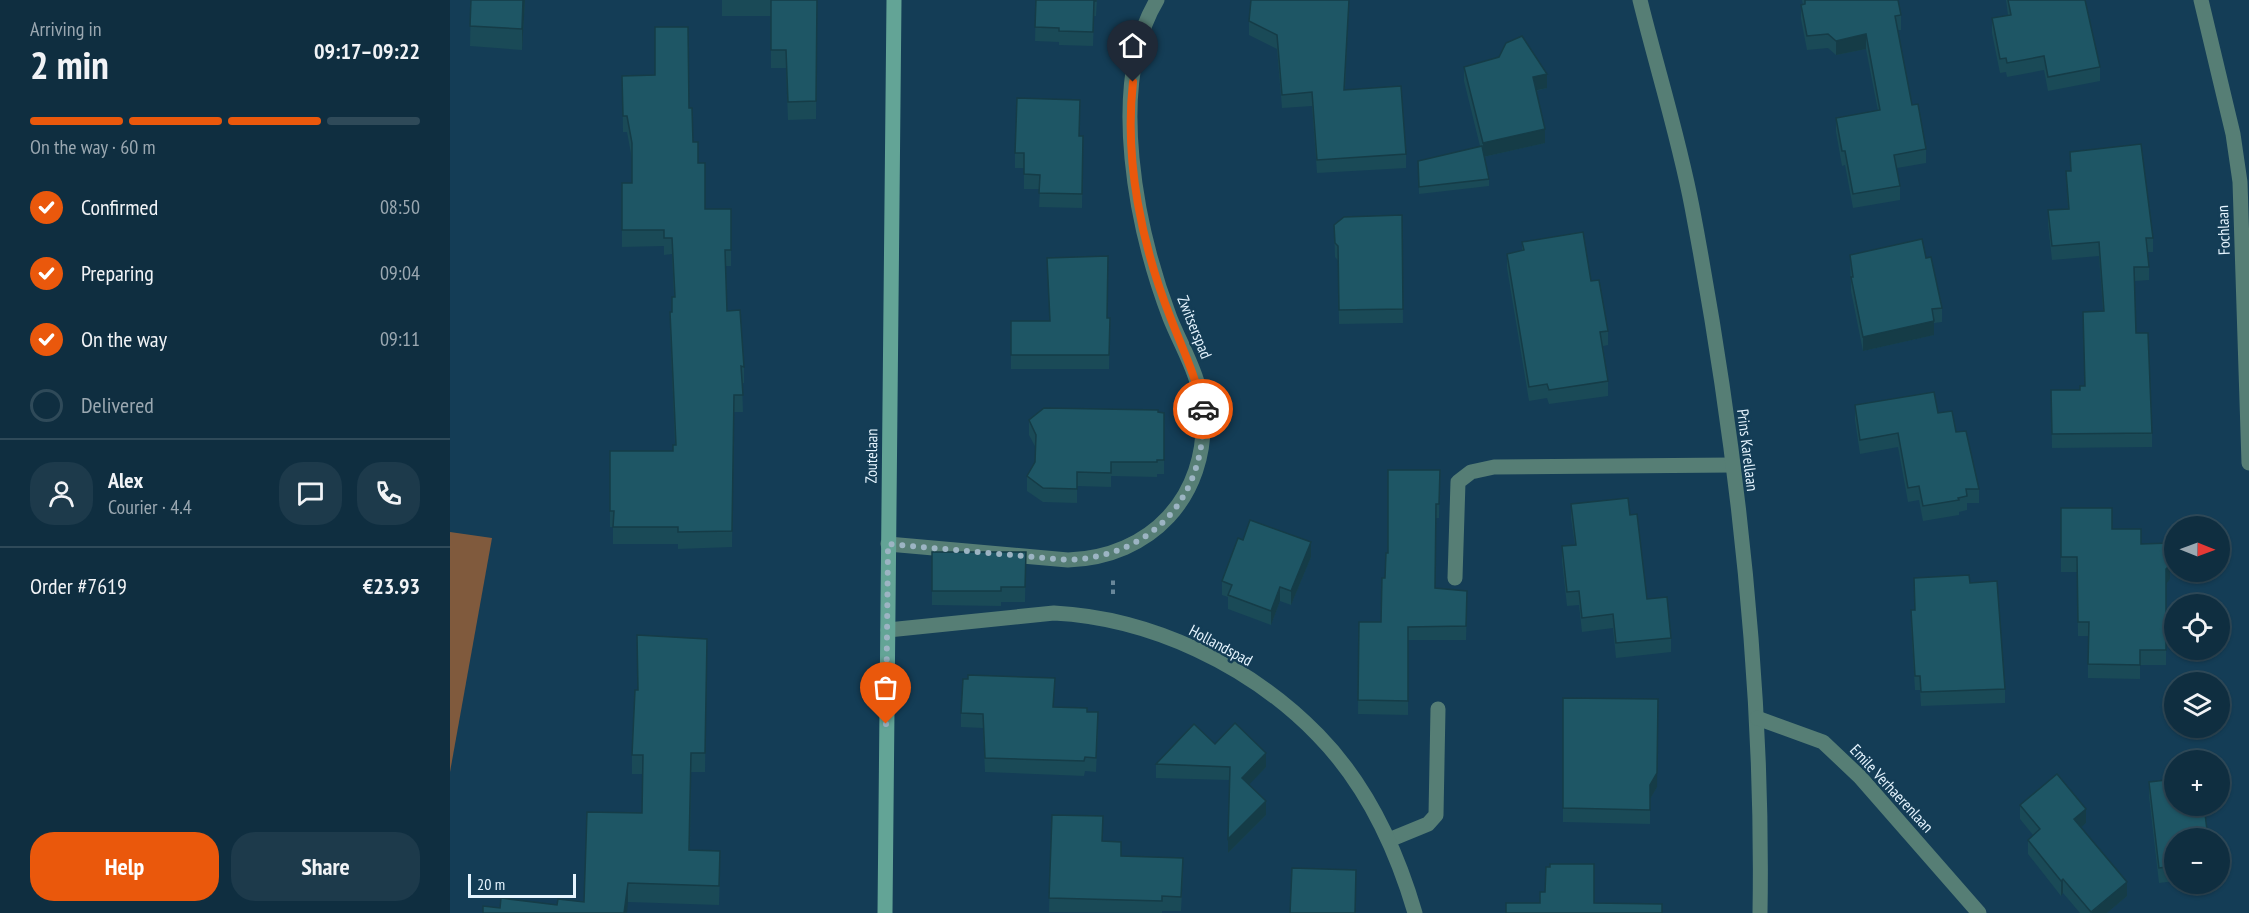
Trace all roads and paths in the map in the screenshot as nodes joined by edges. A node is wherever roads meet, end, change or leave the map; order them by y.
1 (894, 0) edge
2 (1157, 0) edge
3 (1640, 0) edge
4 (2201, 0) edge
5 (2249, 463) edge
6 (1732, 465) junction
7 (888, 544) junction
8 (1114, 553) junction
9 (1455, 578) dead end
10 (1113, 621) junction
11 (888, 630) junction
12 (1438, 709) dead end
13 (1757, 718) junction
14 (1389, 840) junction
15 (885, 913) edge
16 (1415, 913) edge
17 (1760, 913) edge
18 (1979, 913) edge

1 - 7 street, Zoutelaan
2 - 8 street, Zwitserspad
3 - 6 street, Prins Karellaan
4 - 5 street, Fochlaan
6 - 9 street
6 - 13 street, Prins Karellaan
7 - 8 street, Zwitserspad
7 - 11 street, Zoutelaan
8 - 10 path
10 - 11 street, Hollandspad
10 - 14 street, Hollandspad
11 - 15 street, Zoutelaan
12 - 14 street
13 - 17 street, Prins Karellaan
13 - 18 street, Emile Verhaerenlaan
14 - 16 street, Hollandspad

